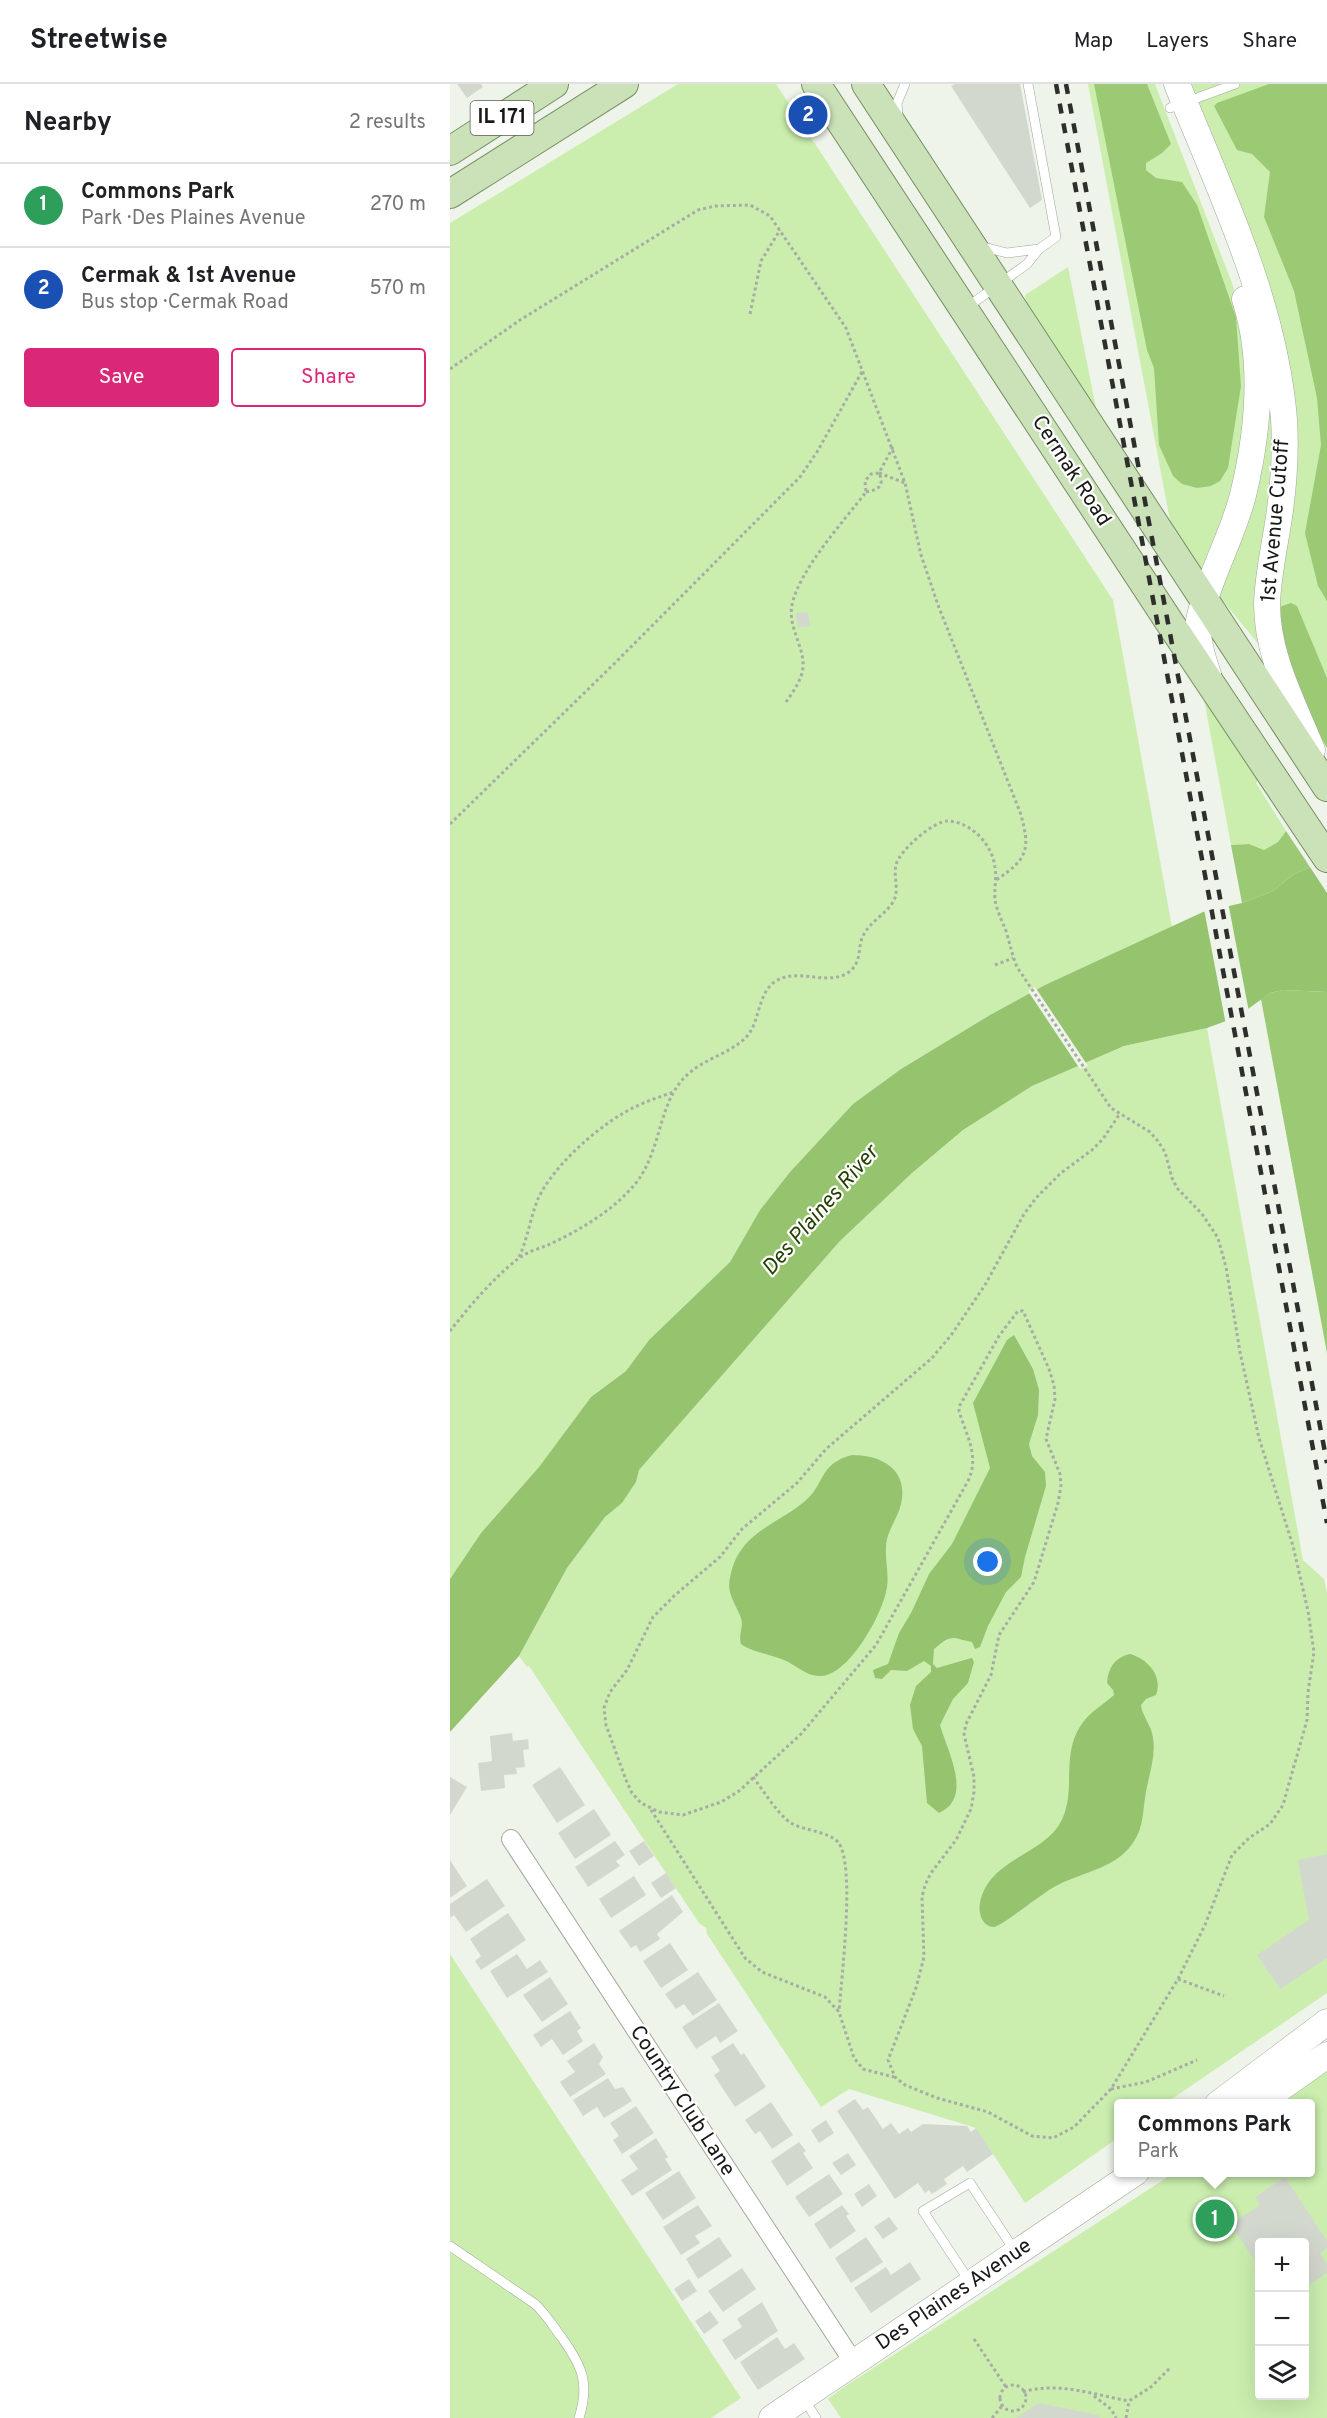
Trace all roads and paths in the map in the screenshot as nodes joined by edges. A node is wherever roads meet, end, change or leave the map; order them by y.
1 (554, 84) edge
2 (624, 84) edge
3 (816, 84) edge
4 (866, 84) edge
5 (905, 84) edge
6 (1028, 84) edge
7 (1161, 84) edge
8 (1235, 84) edge
9 (1177, 98) edge
10 (900, 136) junction
11 (450, 151) edge
12 (450, 194) edge
13 (780, 230) junction
14 (970, 244) junction
15 (1040, 249) junction
16 (998, 285) junction
17 (965, 309) junction
18 (750, 314) dead end
19 (450, 369) edge
20 (863, 370) junction
21 (893, 447) junction
22 (879, 473) junction
23 (905, 483) junction
24 (866, 492) junction
25 (1204, 602) junction
26 (1211, 684) junction
27 (786, 702) dead end
28 (1327, 787) edge
29 (450, 824) edge
30 (1324, 854) edge
31 (996, 880) junction
32 (1013, 958) junction
33 (995, 964) dead end
34 (674, 1092) junction
35 (1119, 1114) junction
36 (519, 1257) junction
37 (450, 1331) edge
38 (753, 1777) junction
39 (650, 1808) junction
40 (511, 1839) dead end
41 (1178, 1979) junction
42 (1224, 1996) dead end
43 (839, 2012) junction
44 (1327, 2022) edge
45 (1327, 2055) edge
46 (1197, 2060) dead end
47 (895, 2078) junction
48 (1111, 2089) junction
49 (1223, 2099) edge
50 (1264, 2099) edge
51 (1129, 2177) edge
52 (450, 2246) edge
53 (1017, 2253) junction
54 (971, 2283) junction
55 (974, 2339) dead end
56 (854, 2363) junction
57 (1170, 2368) dead end
58 (1007, 2387) junction
59 (1023, 2392) junction
60 (1093, 2395) junction
61 (1129, 2402) junction
62 (1002, 2406) junction
63 (809, 2408) edge
64 (579, 2418) edge
65 (772, 2418) edge
66 (992, 2418) edge
67 (1116, 2418) edge
68 (1125, 2418) edge

1 - 11 main road, IL 171
2 - 12 main road, IL 171
3 - 17 main road, Cermak Road
4 - 10 main road, Cermak Road
5 - 10 lane
6 - 15 lane
7 - 9 main road, 1st Avenue Cutoff
8 - 9 lane
9 - 25 main road, 1st Avenue Cutoff
9 - 28 main road, 1st Avenue Cutoff
10 - 14 main road, Cermak Road
13 - 18 path
13 - 19 path
13 - 20 path
14 - 15 lane
14 - 16 main road, Cermak Road
15 - 16 lane
16 - 17 lane
16 - 25 main road, Cermak Road
17 - 26 main road, Cermak Road
20 - 21 path
20 - 29 path
21 - 22 path
21 - 23 path
22 - 23 path
22 - 24 path
22 - 24 path
23 - 31 path
24 - 27 path
25 - 26 main road, 1st Avenue Cutoff
25 - 28 main road, Cermak Road
26 - 30 main road, Cermak Road
31 - 32 path
31 - 34 path
32 - 33 path
32 - 35 path
34 - 36 path
34 - 36 path
35 - 39 path
35 - 41 path
36 - 37 path
38 - 39 path
38 - 43 path
38 - 47 path
39 - 43 path
40 - 56 street, Country Club Lane
41 - 42 path
41 - 48 path
43 - 47 path
44 - 49 main road
45 - 50 main road
46 - 48 path
47 - 48 path
51 - 53 main road, Des Plaines Avenue
52 - 64 lane
53 - 54 main road, Des Plaines Avenue
53 - 54 lane
54 - 56 main road, Des Plaines Avenue
55 - 58 path
56 - 63 main road, Des Plaines Avenue
57 - 61 path
58 - 59 path
58 - 62 path
59 - 60 path
59 - 62 path
60 - 61 path
60 - 67 path
61 - 68 path
62 - 66 path
63 - 65 main road, Des Plaines Avenue

